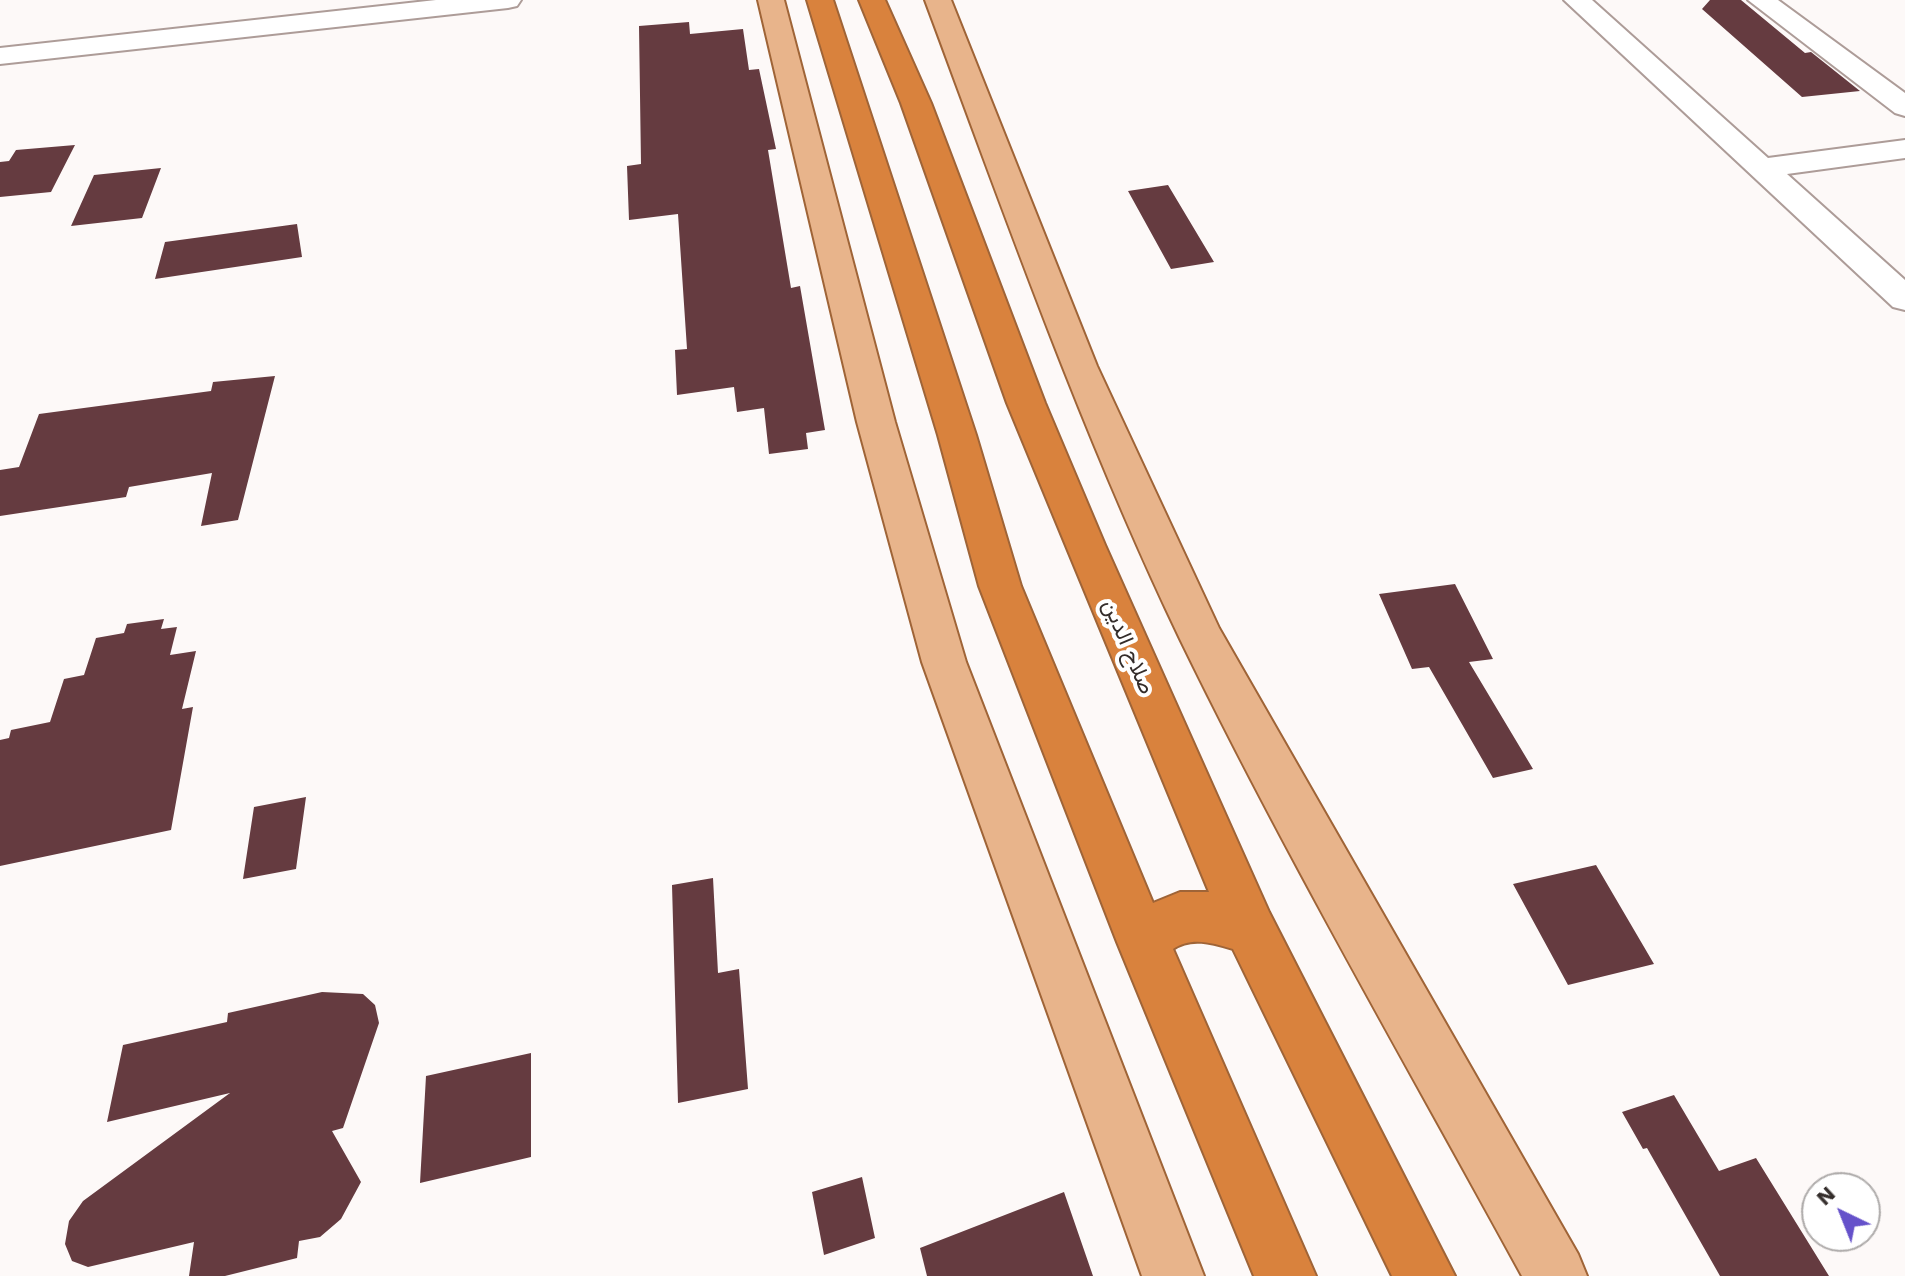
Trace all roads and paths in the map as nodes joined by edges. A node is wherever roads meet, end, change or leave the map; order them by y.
1 (508, 0) edge
2 (771, 0) edge
3 (820, 0) edge
4 (872, 0) edge
5 (938, 0) edge
6 (1577, 0) edge
7 (1761, 0) edge
8 (2, 59) edge
9 (1905, 107) edge
10 (1905, 149) edge
11 (1761, 168) junction
12 (1905, 299) edge
13 (1251, 930) junction
14 (1143, 942) junction
15 (1173, 1276) edge
16 (1285, 1276) edge
17 (1424, 1276) edge
18 (1556, 1276) edge

1 - 8 street
2 - 15 main road
3 - 14 highway
4 - 13 highway, صلاح الدين
5 - 18 main road
6 - 11 street
7 - 9 street
10 - 11 street
11 - 12 street
13 - 14 highway
13 - 17 highway, صلاح الدين
14 - 16 highway

